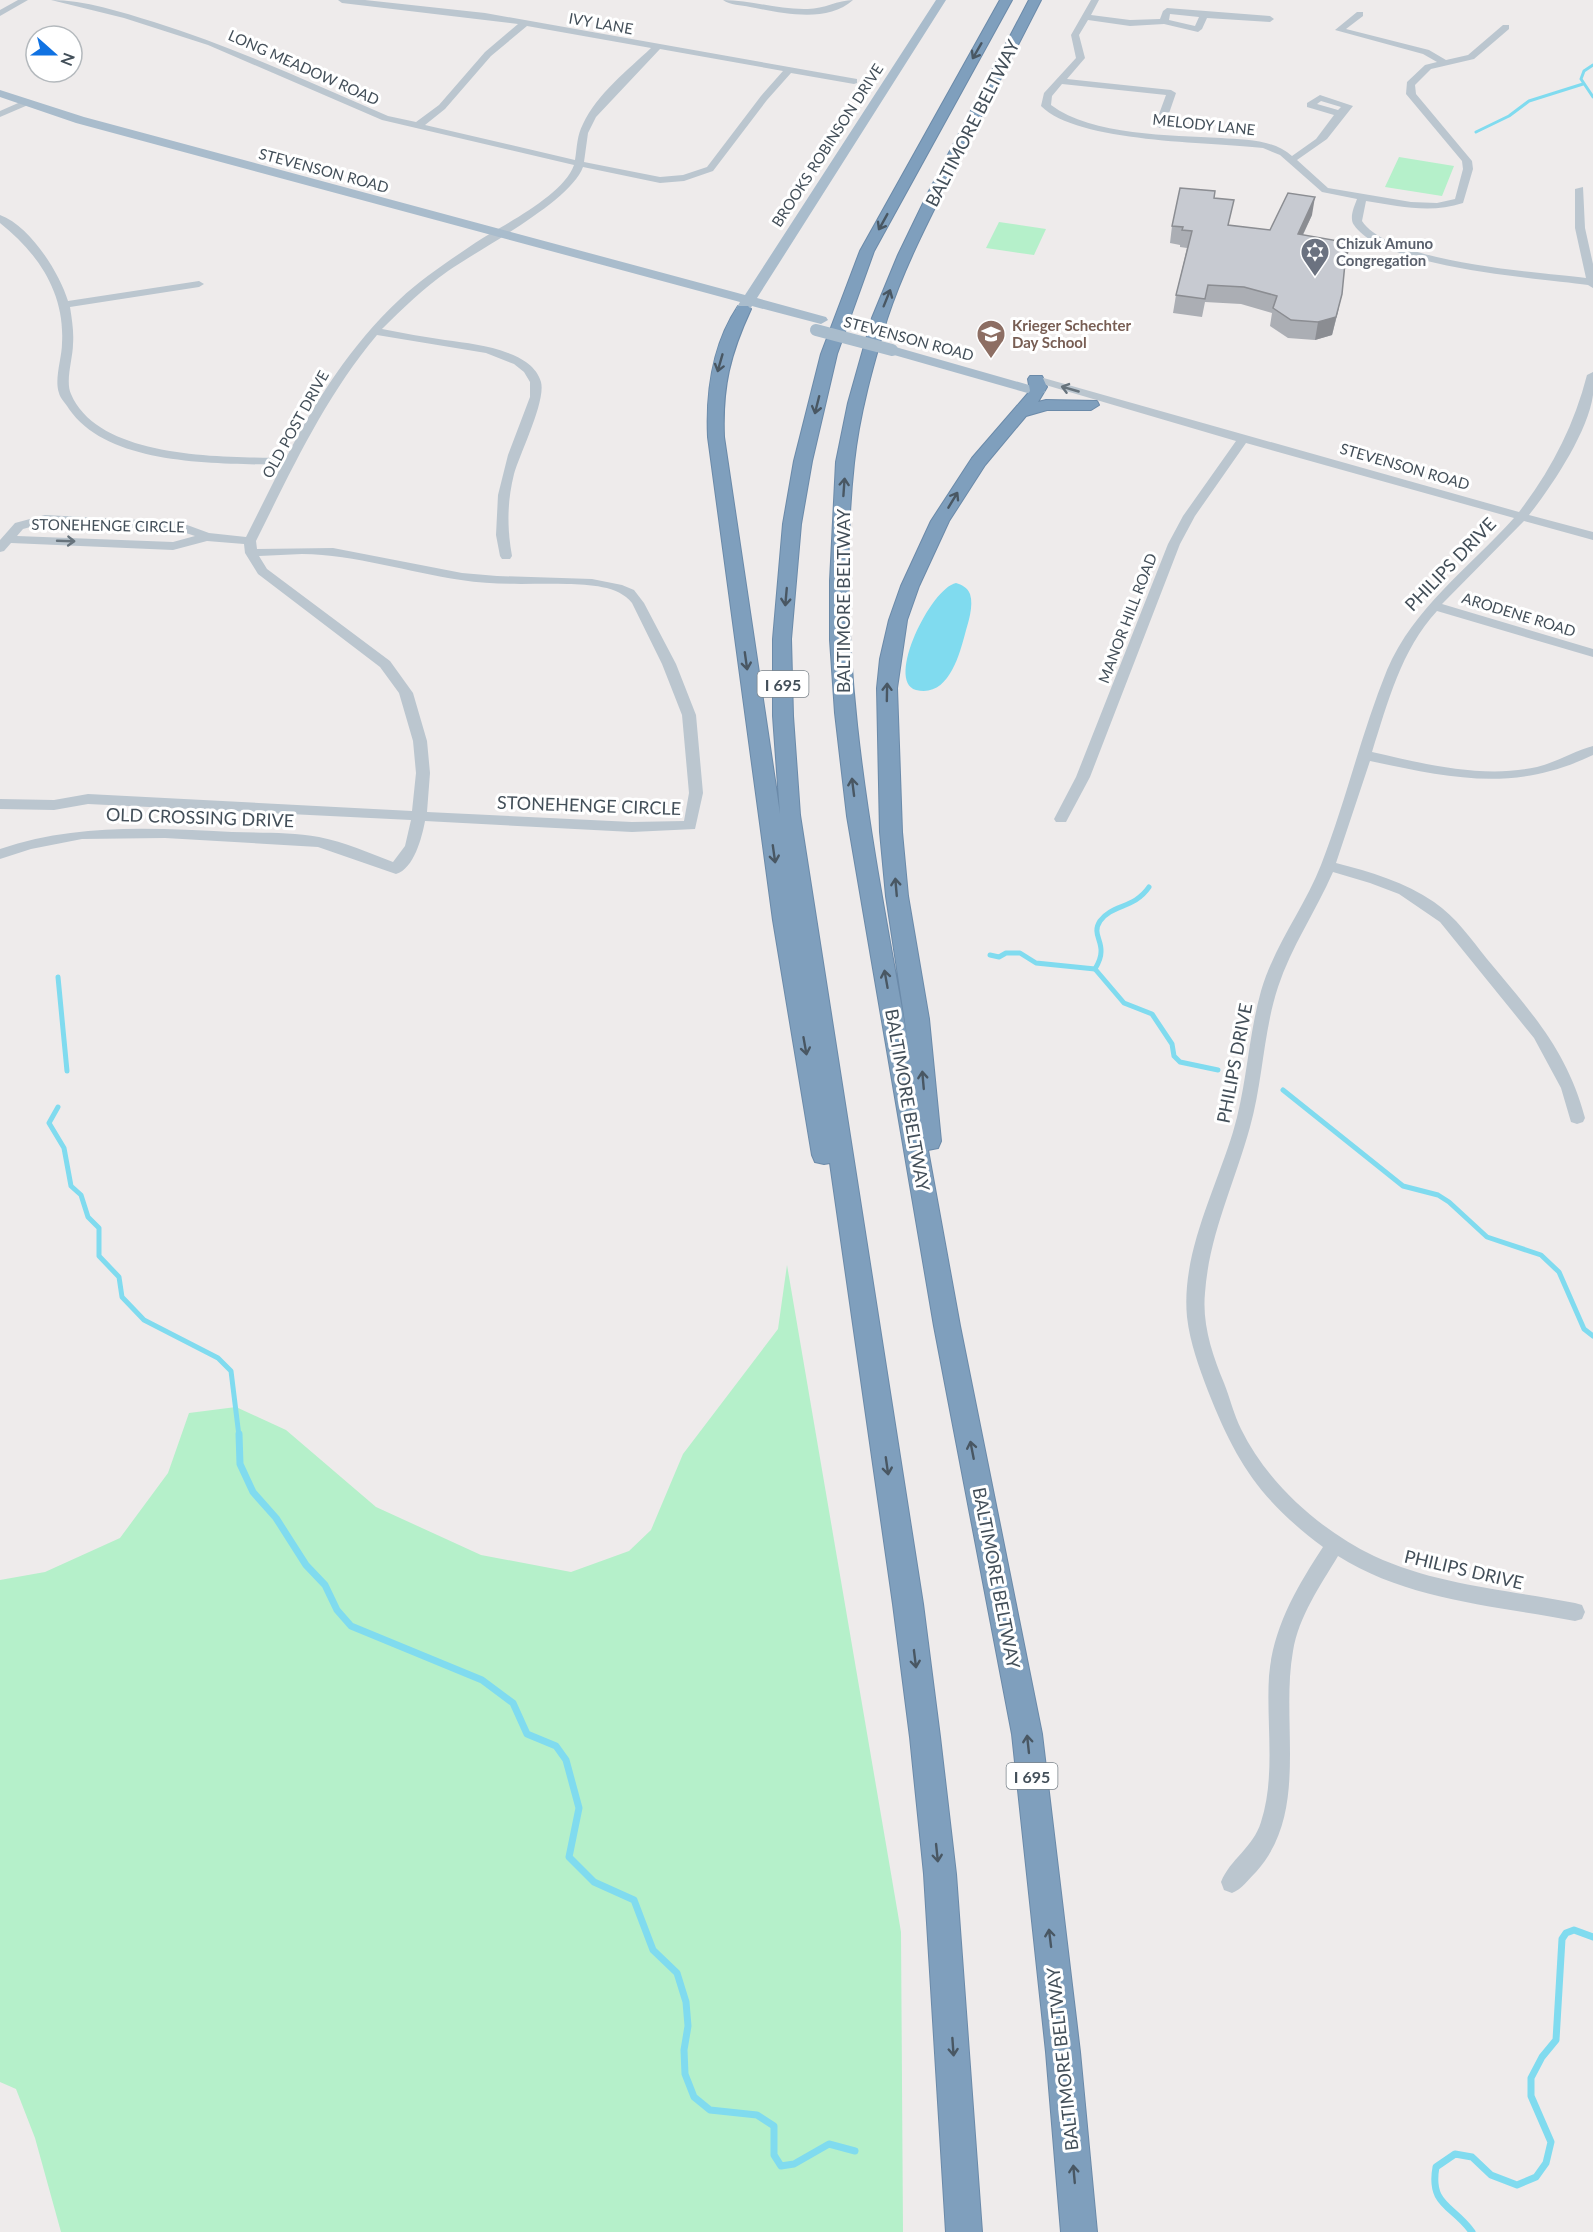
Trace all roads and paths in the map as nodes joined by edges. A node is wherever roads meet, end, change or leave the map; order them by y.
1 (24, 0) edge
2 (55, 0) edge
3 (342, 0) edge
4 (727, 0) edge
5 (849, 0) edge
6 (941, 0) edge
7 (1006, 0) edge
8 (1035, 0) edge
9 (1095, 0) edge
10 (0, 14) edge
11 (1360, 14) dead end
12 (1204, 15) junction
13 (1085, 17) junction
14 (1270, 19) dead end
15 (1164, 21) junction
16 (524, 24) junction
17 (1506, 27) dead end
18 (657, 47) junction
19 (1443, 62) junction
20 (789, 70) junction
21 (1147, 79) dead end
22 (854, 81) dead end
23 (1060, 81) junction
24 (1175, 82) dead end
25 (1143, 90) junction
26 (0, 93) edge
27 (1171, 93) junction
28 (25, 103) junction
29 (1338, 113) dead end
30 (0, 114) edge
31 (1160, 125) dead end
32 (417, 126) junction
33 (1290, 160) junction
34 (580, 164) junction
35 (1580, 189) dead end
36 (1362, 197) junction
37 (0, 218) edge
38 (495, 233) junction
39 (1593, 283) edge
40 (199, 284) dead end
41 (64, 305) junction
42 (745, 305) junction
43 (374, 331) junction
44 (1593, 375) edge
45 (1037, 385) junction
46 (1591, 395) edge
47 (1091, 405) junction
48 (1019, 413) junction
49 (1207, 429) junction
50 (1244, 439) junction
51 (290, 462) junction
52 (1521, 516) junction
53 (1593, 536) edge
54 (207, 537) junction
55 (4, 543) edge
56 (250, 547) junction
57 (506, 556) dead end
58 (1435, 606) junction
59 (1593, 653) edge
60 (1593, 750) edge
61 (1364, 755) junction
62 (0, 804) edge
63 (419, 817) junction
64 (1061, 819) dead end
65 (0, 854) edge
66 (1328, 866) junction
67 (1577, 1118) dead end
68 (947, 1326) junction
69 (878, 1408) junction
70 (1335, 1544) junction
71 (1575, 1612) dead end
72 (1232, 1882) dead end
73 (964, 2232) edge
74 (1079, 2232) edge

1 - 10 street
2 - 32 street, LONG MEADOW ROAD
3 - 16 street, IVY LANE
4 - 5 street
6 - 42 main road, BROOKS ROBINSON DRIVE
7 -> 69 highway, BALTIMORE BELTWAY / I 695
68 -> 8 highway, BALTIMORE BELTWAY / I 695
9 - 13 street, MELODY LANE
11 - 19 street
12 - 14 street
12 - 15 street
12 - 15 street
13 - 15 street
13 - 23 street, MELODY LANE
16 - 18 street, IVY LANE
16 - 32 street
17 - 19 street
18 - 20 street, IVY LANE
18 - 34 street, OLD POST DRIVE
19 - 36 street, MELODY LANE
20 - 22 street, IVY LANE
20 - 34 street, LONG MEADOW ROAD
21 - 25 street
23 - 25 street
23 - 33 street, MELODY LANE
24 - 27 street
25 - 27 street
26 - 28 main road, STEVENSON ROAD
27 - 31 street
28 - 30 street
28 - 38 main road, STEVENSON ROAD
29 - 33 street
32 - 34 street, LONG MEADOW ROAD
33 - 36 street, MELODY LANE
34 - 38 street, OLD POST DRIVE
35 - 39 street
36 - 39 street
37 - 41 street
38 - 42 main road, STEVENSON ROAD
38 - 43 street, OLD POST DRIVE
40 - 41 street
41 - 51 street
42 - 45 main road, STEVENSON ROAD, bridge
42 -> 69 highway
43 - 51 street, OLD POST DRIVE
43 - 57 street
44 - 46 street, PHILIPS DRIVE
45 - 47 street, STEVENSON ROAD
45 - 48 highway
49 -> 45 street, STEVENSON ROAD
46 - 52 street, PHILIPS DRIVE
47 - 48 highway
47 - 49 street, STEVENSON ROAD
68 -> 48 highway
49 - 50 street, STEVENSON ROAD
50 - 52 street, STEVENSON ROAD
50 - 64 street, MANOR HILL ROAD
51 - 56 street, OLD POST DRIVE
52 - 53 street, STEVENSON ROAD
52 - 58 street, PHILIPS DRIVE
55 -> 54 street, STONEHENGE CIRCLE
54 - 55 street, STONEHENGE CIRCLE
54 - 56 street, STONEHENGE CIRCLE
56 - 63 street
56 - 63 street, STONEHENGE CIRCLE
58 - 59 street, ARODENE ROAD
58 - 61 street, PHILIPS DRIVE
60 - 61 street
61 - 66 street, PHILIPS DRIVE
62 - 63 street, STONEHENGE CIRCLE
63 - 65 street, OLD CROSSING DRIVE
66 - 67 street
66 - 70 street, PHILIPS DRIVE
74 -> 68 highway, BALTIMORE BELTWAY / I 695
69 -> 73 highway, BALTIMORE BELTWAY / I 695
70 - 71 street, PHILIPS DRIVE
70 - 72 street

